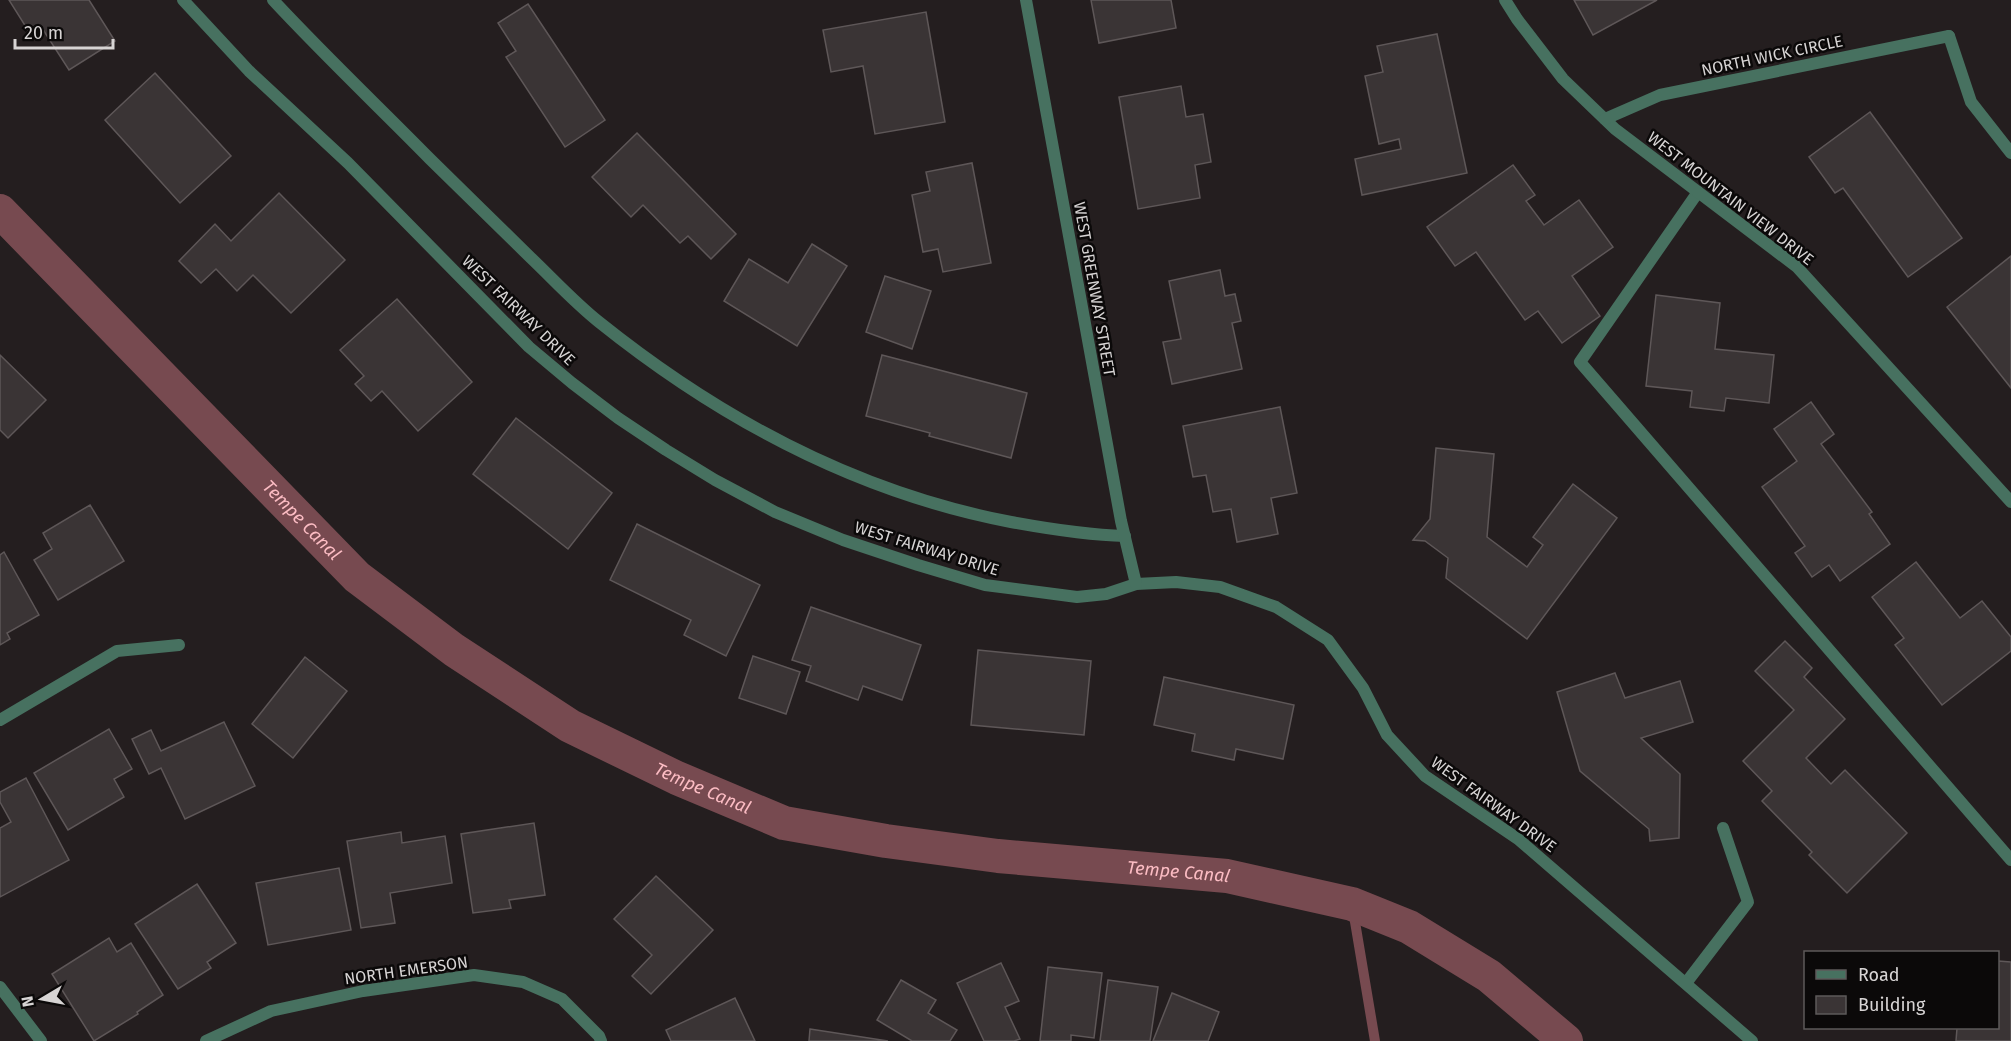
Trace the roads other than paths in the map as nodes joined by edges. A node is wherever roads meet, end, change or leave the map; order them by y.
1 (183, 0) edge
2 (273, 0) edge
3 (1026, 0) edge
4 (1505, 0) edge
5 (1605, 119) junction
6 (2011, 153) edge
7 (1698, 192) junction
8 (2011, 502) edge
9 (1125, 536) junction
10 (1136, 584) junction
11 (179, 645) dead end
12 (0, 720) edge
13 (1723, 828) dead end
14 (2011, 860) edge
15 (1686, 983) junction
16 (0, 987) edge
17 (600, 1039) edge
18 (41, 1041) edge
19 (206, 1041) edge
20 (1752, 1041) edge

1 - 10 street, WEST FAIRWAY DRIVE
2 - 9 street
3 - 9 street, WEST GREENWAY STREET
4 - 5 street, WEST MOUNTAIN VIEW DRIVE
5 - 6 street, NORTH WICK CIRCLE
5 - 7 street, WEST MOUNTAIN VIEW DRIVE
7 - 8 street, WEST MOUNTAIN VIEW DRIVE
7 - 14 street
9 - 10 street, WEST GREENWAY STREET
10 - 15 street, WEST FAIRWAY DRIVE
11 - 12 street
13 - 15 street
15 - 20 street, WEST FAIRWAY DRIVE
16 - 18 street
17 - 19 street, NORTH EMERSON

